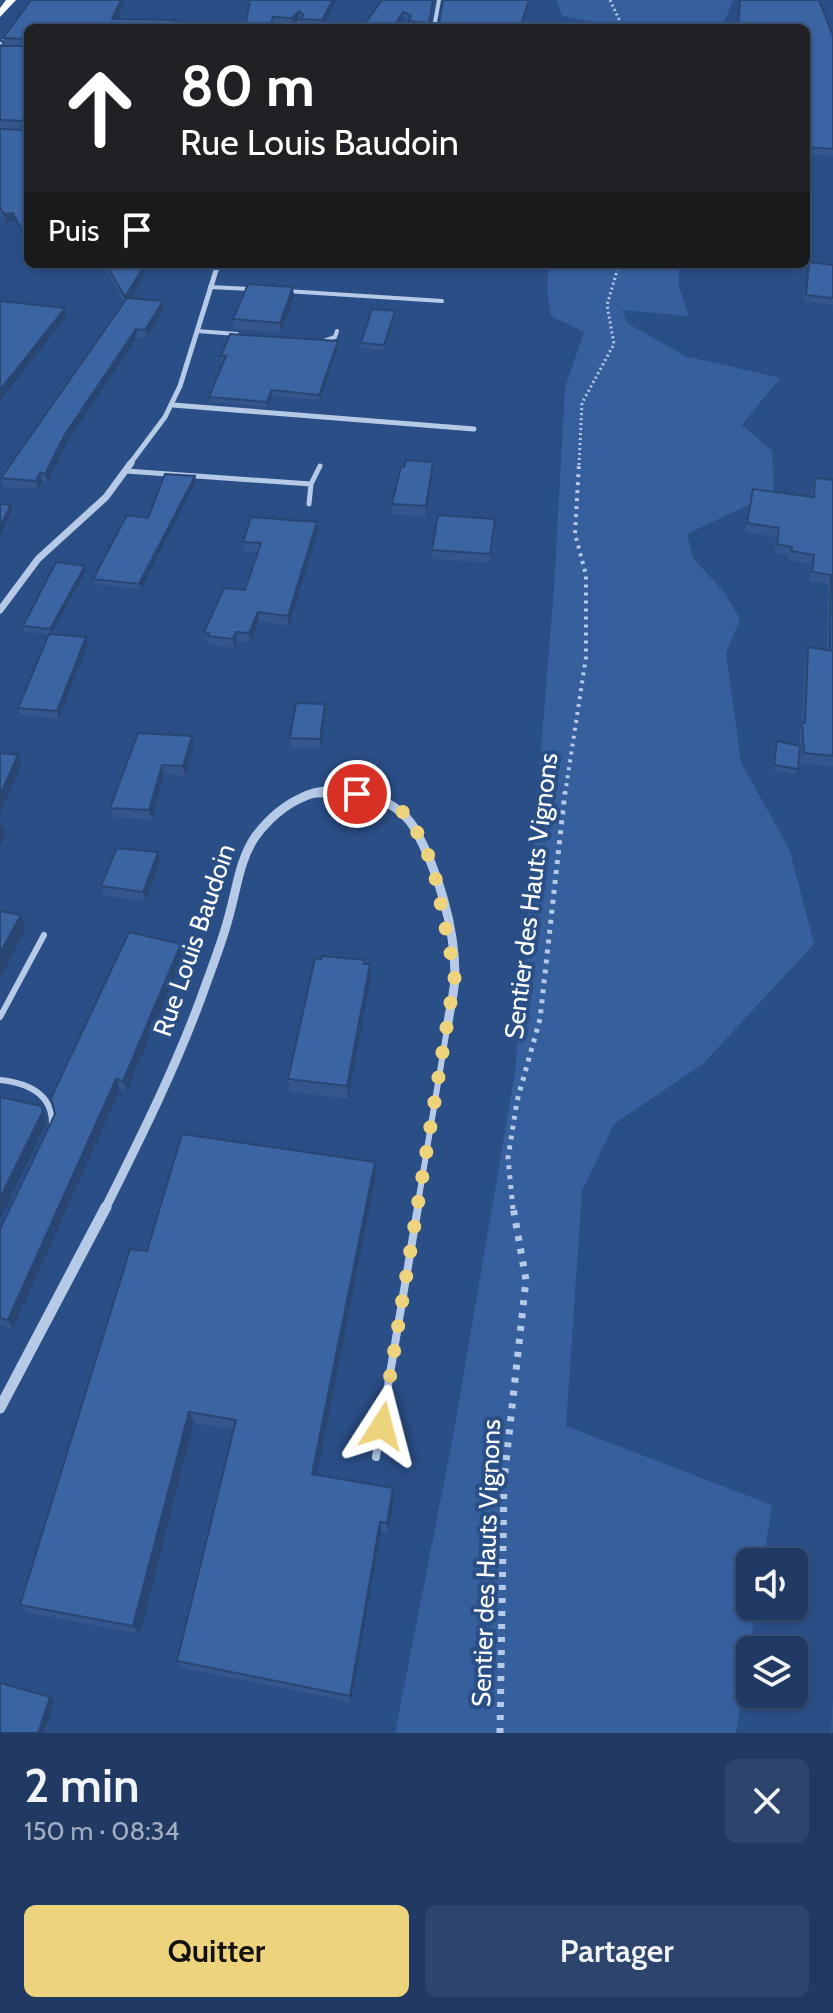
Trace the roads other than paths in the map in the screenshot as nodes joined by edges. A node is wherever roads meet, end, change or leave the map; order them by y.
1 (11, 0) edge
2 (439, 0) edge
3 (0, 14) edge
4 (435, 24) edge
5 (217, 268) edge
6 (210, 287) junction
7 (264, 290) edge
8 (277, 291) edge
9 (442, 301) dead end
10 (197, 331) junction
11 (337, 331) dead end
12 (244, 335) edge
13 (322, 342) edge
14 (173, 405) junction
15 (474, 429) dead end
16 (320, 466) dead end
17 (126, 471) junction
18 (311, 484) junction
19 (309, 504) dead end
20 (0, 610) edge
21 (44, 935) dead end
22 (0, 1017) edge
23 (448, 1023) joint
24 (0, 1080) edge
25 (47, 1136) edge
26 (0, 1408) edge
27 (376, 1457) dead end

1 - 3 main road
2 - 4 street
5 - 6 street
6 - 7 lane
6 - 10 street
8 - 9 lane
10 - 12 lane
10 - 14 street
11 - 13 lane
14 - 15 street
14 - 17 street
16 - 18 lane
17 - 18 lane
17 - 20 street
18 - 19 lane
21 - 22 lane
23 - 26 street, Rue Louis Baudoin
23 - 27 lane
24 - 25 lane

